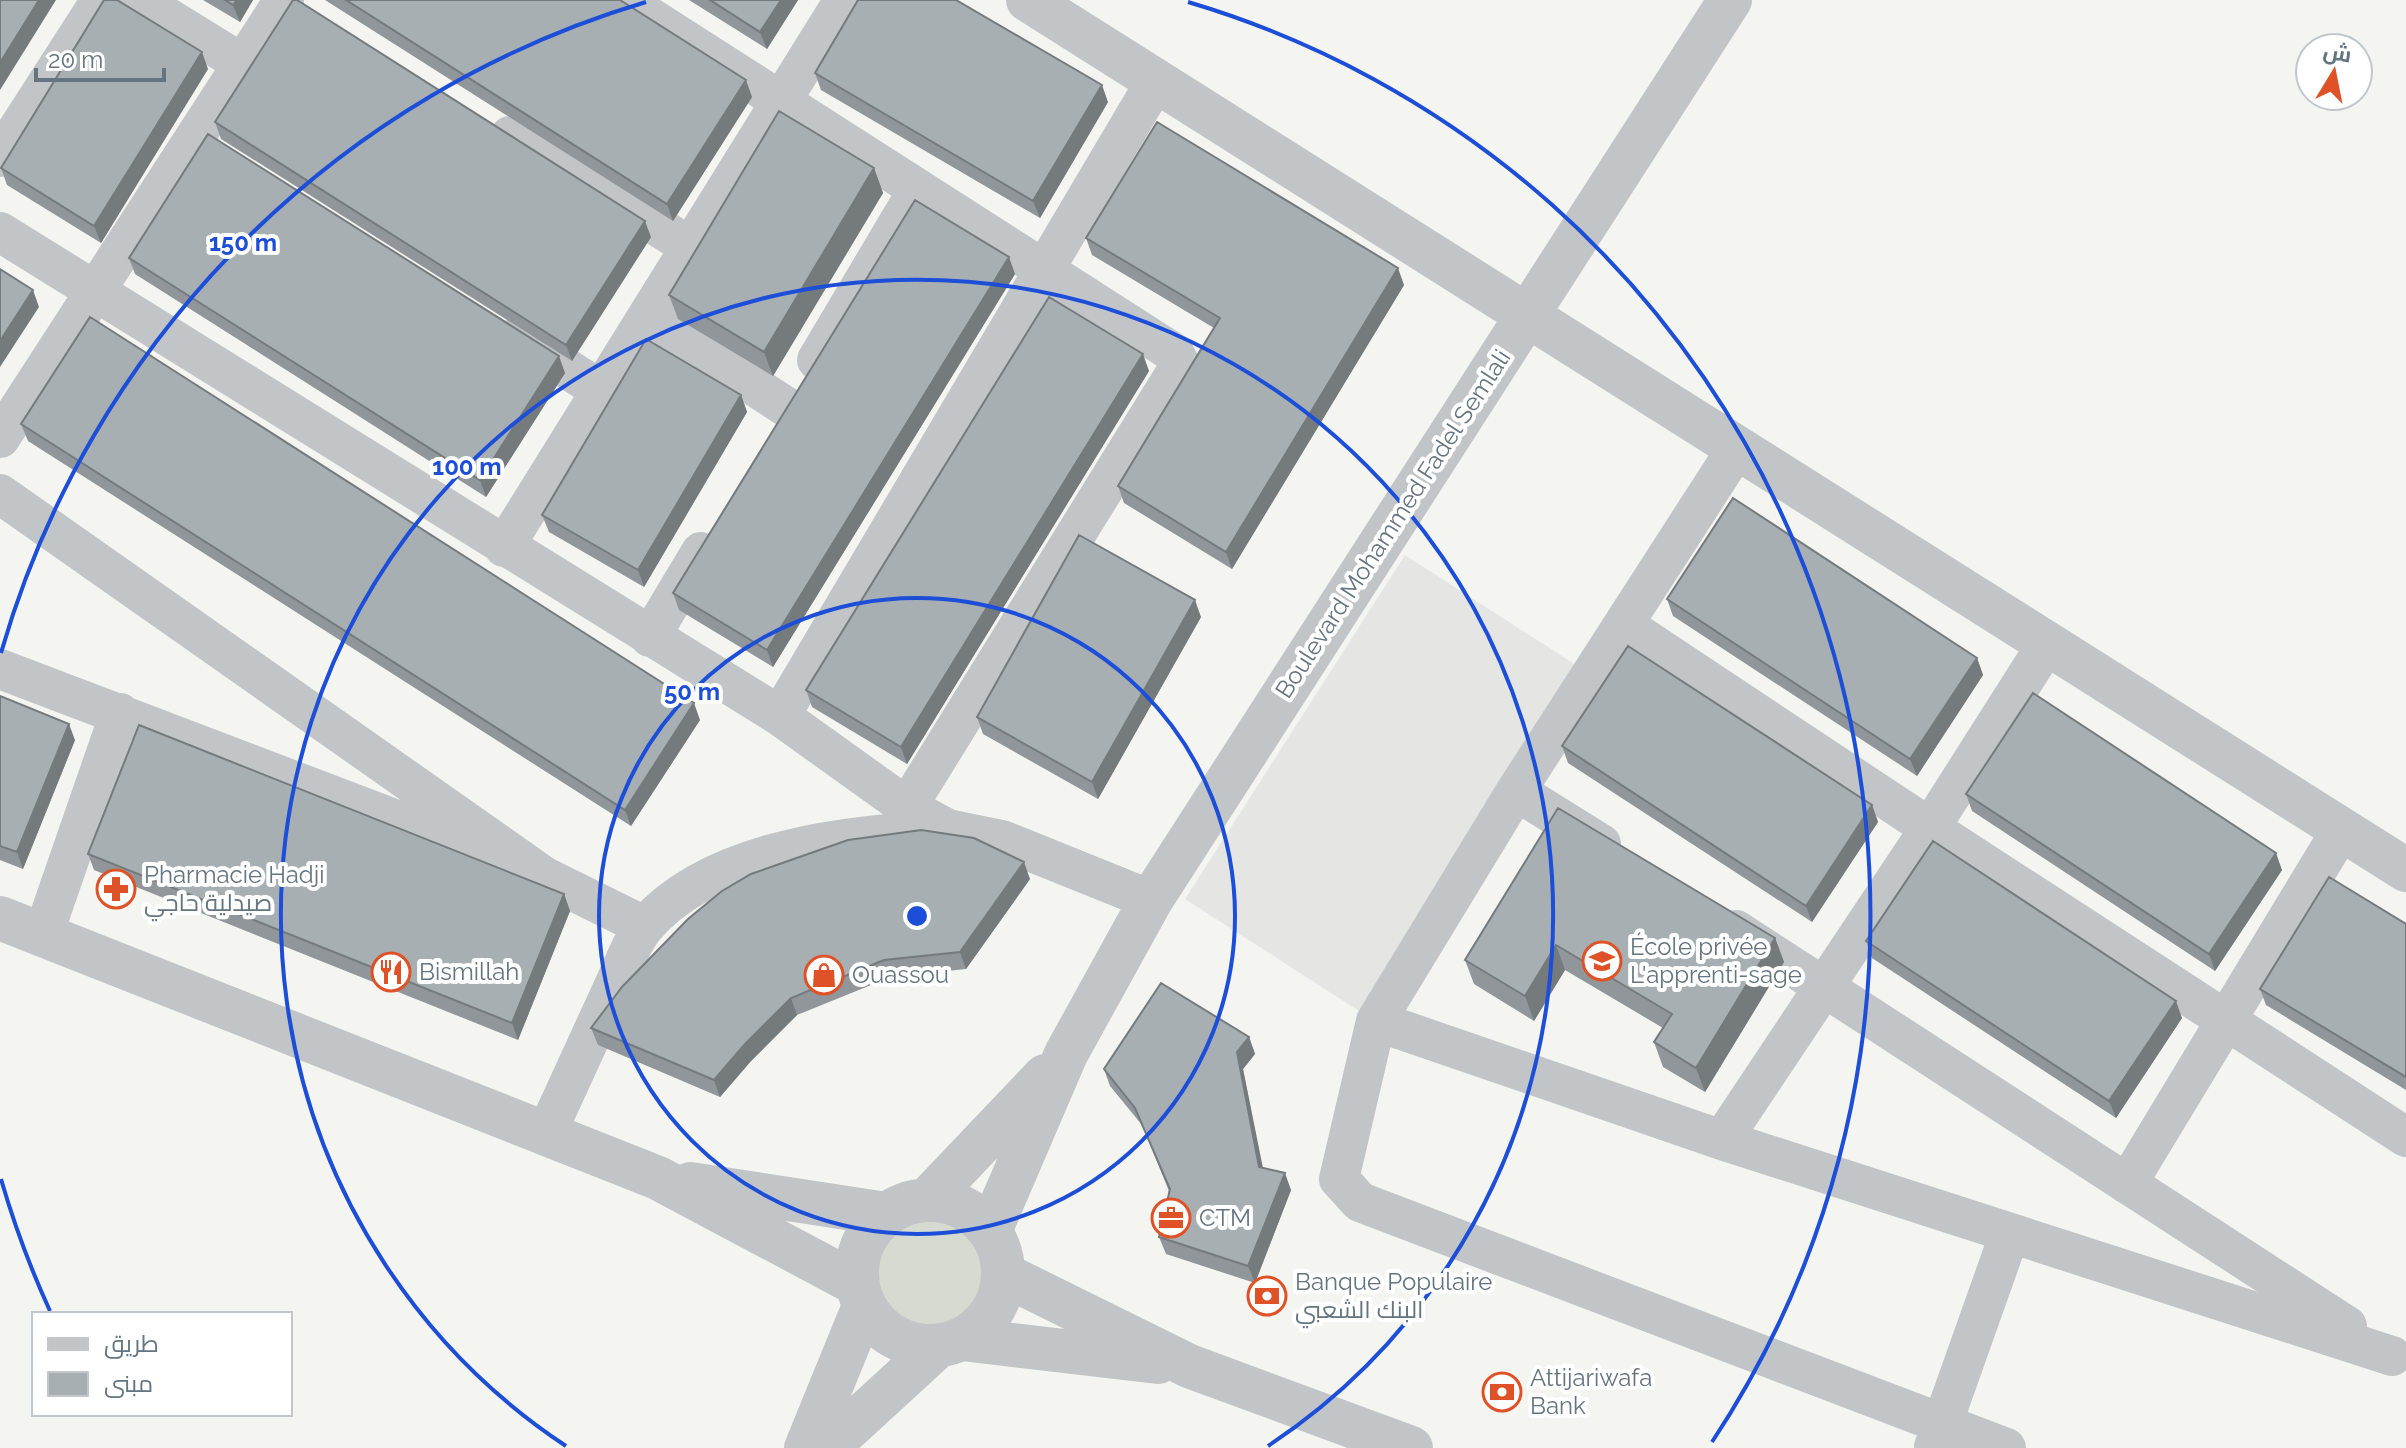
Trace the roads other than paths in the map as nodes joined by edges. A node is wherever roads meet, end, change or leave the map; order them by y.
1 (101, 0) edge
2 (139, 0) edge
3 (623, 0) edge
4 (844, 0) edge
5 (1028, 0) edge
6 (1730, 0) edge
7 (295, 5) edge
8 (243, 64) junction
9 (1156, 81) junction
10 (781, 102) junction
11 (476, 115) edge
12 (0, 157) edge
13 (918, 190) junction
14 (0, 232) edge
15 (691, 247) junction
16 (1044, 270) junction
17 (95, 292) junction
18 (480, 314) edge
19 (1527, 315) junction
20 (648, 317) junction
21 (602, 391) junction
22 (0, 438) edge
23 (1737, 448) junction
24 (0, 494) edge
25 (723, 516) edge
26 (504, 547) junction
27 (1624, 625) junction
28 (650, 637) junction
29 (2047, 644) junction
30 (0, 669) edge
31 (120, 713) junction
32 (780, 716) junction
33 (1516, 791) junction
34 (907, 807) junction
35 (1930, 828) junction
36 (948, 829) junction
37 (2342, 829) junction
38 (1636, 867) edge
39 (2406, 870) edge
40 (545, 877) junction
41 (1151, 900) junction
42 (1703, 909) edge
43 (0, 918) edge
44 (644, 926) junction
45 (43, 935) junction
46 (1823, 985) junction
47 (2226, 1020) junction
48 (1376, 1021) junction
49 (1066, 1054) junction
50 (546, 1134) junction
51 (2406, 1137) edge
52 (1722, 1140) junction
53 (658, 1178) junction
54 (2127, 1184) junction
55 (927, 1200) junction
56 (886, 1214) junction
57 (990, 1231) junction
58 (2010, 1233) junction
59 (1003, 1274) junction
60 (860, 1295) junction
61 (950, 1342) junction
62 (2399, 1360) edge
63 (1189, 1366) junction
64 (1938, 1436) edge
65 (806, 1448) edge
66 (827, 1448) edge
67 (1411, 1448) edge
68 (2006, 1448) edge

1 - 12 street
2 - 8 street
3 - 10 street
4 - 10 street
5 - 9 street
6 - 19 street, Boulevard Mohammed Fadel Semlali
7 - 8 street
8 - 17 street
9 - 16 street
9 - 19 street
10 - 13 street
10 - 15 street
11 - 15 street
13 - 16 street
13 - 20 street
14 - 17 street
15 - 20 street
16 - 32 street
16 - 34 street
17 - 22 street
17 - 26 street
18 - 21 street
19 - 23 street
19 - 41 street, Boulevard Mohammed Fadel Semlali
20 - 21 street
21 - 26 street
23 - 27 street
23 - 29 street
24 - 40 street
25 - 28 street
26 - 28 street
27 - 33 street
27 - 35 street
28 - 32 street
29 - 35 street
29 - 37 street
30 - 31 street
31 - 40 street
31 - 45 street
32 - 34 street
33 - 38 street
33 - 48 street
34 - 36 street
35 - 46 street
35 - 47 street
36 - 41 street
36 - 44 street
37 - 39 street
37 - 47 street
40 - 44 street
41 - 49 street, Boulevard Mohammed Fadel Semlali
42 - 46 street
43 - 45 street
44 - 50 street
45 - 50 street
46 - 52 street
46 - 54 street
47 - 51 street
47 - 54 street
48 - 52 street
48 - 64 street
49 - 55 street, Boulevard Mohammed Fadel Semlali
49 - 57 street, Boulevard Mohammed Fadel Semlali
50 - 53 street
52 - 58 street
53 - 56 street
53 - 60 street
54 - 62 street
55 - 56 street
55 - 57 street
56 - 60 street
57 - 59 street
58 - 62 street
58 - 64 street
59 - 61 street
59 - 63 street
60 - 61 street
60 - 65 street
61 - 63 street
61 - 66 street
63 - 67 street
64 - 68 street

